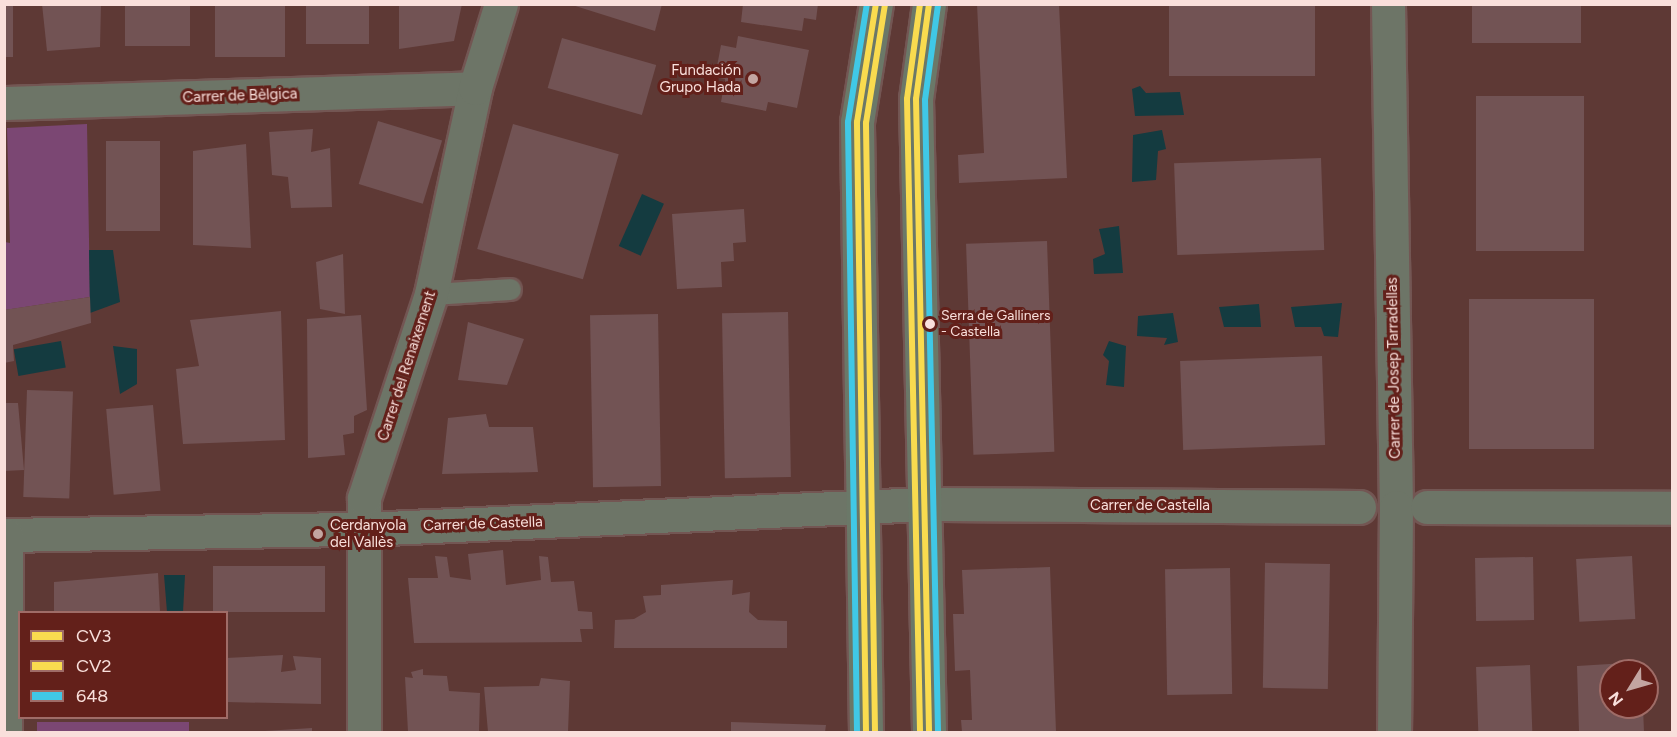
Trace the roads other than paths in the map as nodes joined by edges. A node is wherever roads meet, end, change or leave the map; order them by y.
1 (501, 4) edge
2 (876, 4) edge
3 (929, 4) edge
4 (1388, 4) edge
5 (475, 88) junction
6 (4, 103) edge
7 (510, 289) dead end
8 (431, 294) junction
9 (933, 504) junction
10 (1359, 507) dead end
11 (1427, 507) dead end
12 (1672, 508) edge
13 (860, 510) junction
14 (364, 529) junction
15 (5, 535) edge
16 (5, 732) edge
17 (364, 732) edge
18 (866, 732) edge
19 (929, 732) edge
20 (1394, 732) edge

1 - 5 street, Carrer del Renaixement
2 - 13 street
3 - 9 street
4 - 20 street, Carrer de Josep Tarradellas
5 - 6 street, Carrer de Bèlgica
5 - 8 street, Carrer del Renaixement
7 - 8 lane
8 - 14 street, Carrer del Renaixement
9 - 10 street, Carrer de Castella
9 - 13 street, Carrer de Castella
9 - 19 street
11 - 12 street
13 - 14 street, Carrer de Castella
13 - 18 street
14 - 15 street, Carrer de Castella
14 - 17 street, Carrer del Renaixement
15 - 16 street

